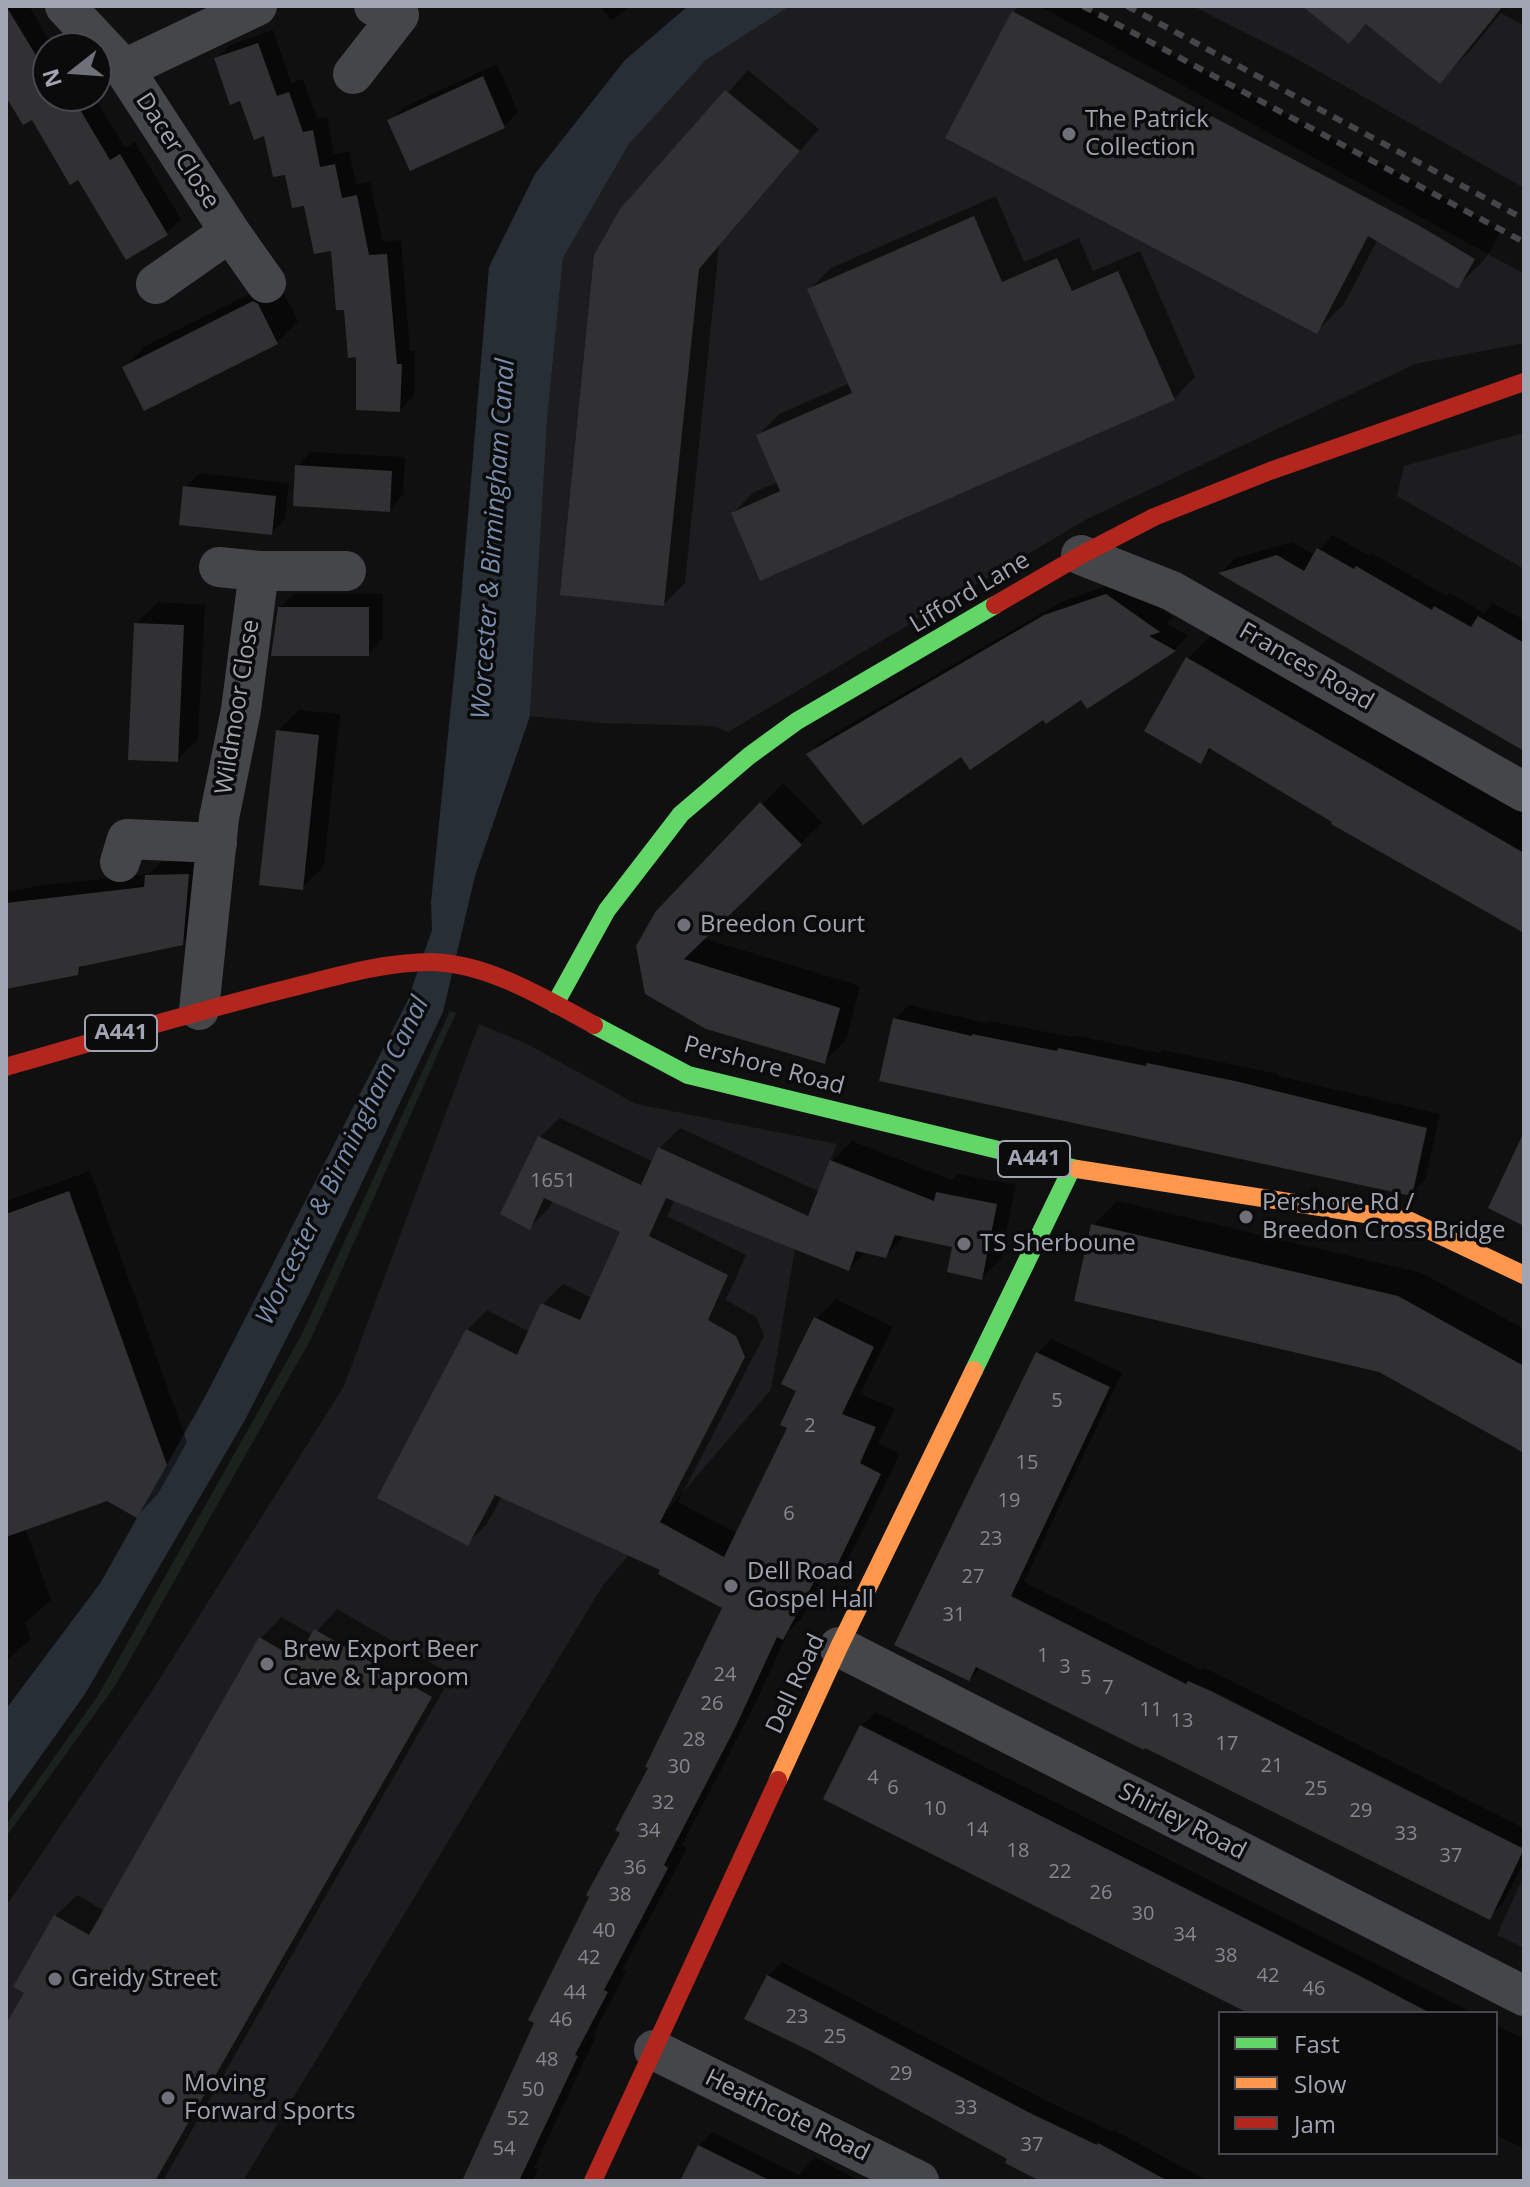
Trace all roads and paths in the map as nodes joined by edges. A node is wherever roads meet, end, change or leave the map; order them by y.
1 (65, 6) edge
2 (257, 6) edge
3 (374, 6) edge
4 (124, 69) junction
5 (353, 74) dead end
6 (230, 232) junction
7 (266, 283) dead end
8 (156, 284) dead end
9 (1524, 382) edge
10 (1081, 555) junction
11 (219, 567) dead end
12 (259, 571) junction
13 (346, 571) dead end
14 (1524, 792) edge
15 (217, 843) junction
16 (120, 862) dead end
17 (555, 1004) junction
18 (218, 1006) junction
19 (6, 1067) edge
20 (1072, 1168) junction
21 (1524, 1275) edge
22 (839, 1647) junction
23 (1524, 1996) edge
24 (654, 2050) junction
25 (593, 2181) edge
26 (919, 2181) edge

1 - 4 street, Dacer Close
2 - 4 street, Dacer Close
3 - 5 street
4 - 6 street, Dacer Close
6 - 7 street, Dacer Close
6 - 8 street, Dacer Close
9 - 10 street, Lifford Lane
10 - 14 street, Frances Road
10 - 17 street, Lifford Lane
11 - 12 street
12 - 13 street
12 - 15 street, Wildmoor Close
15 - 16 street
15 - 18 street, Wildmoor Close
17 - 18 street, Pershore Road / A441
17 - 20 street, Pershore Road / A441
18 - 19 street, Pershore Road / A441
20 - 21 street, Pershore Road / A441
20 - 22 street, Dell Road
22 - 23 street, Shirley Road
22 - 24 street, Dell Road
24 - 25 street, Dell Road
24 - 26 street, Heathcote Road

